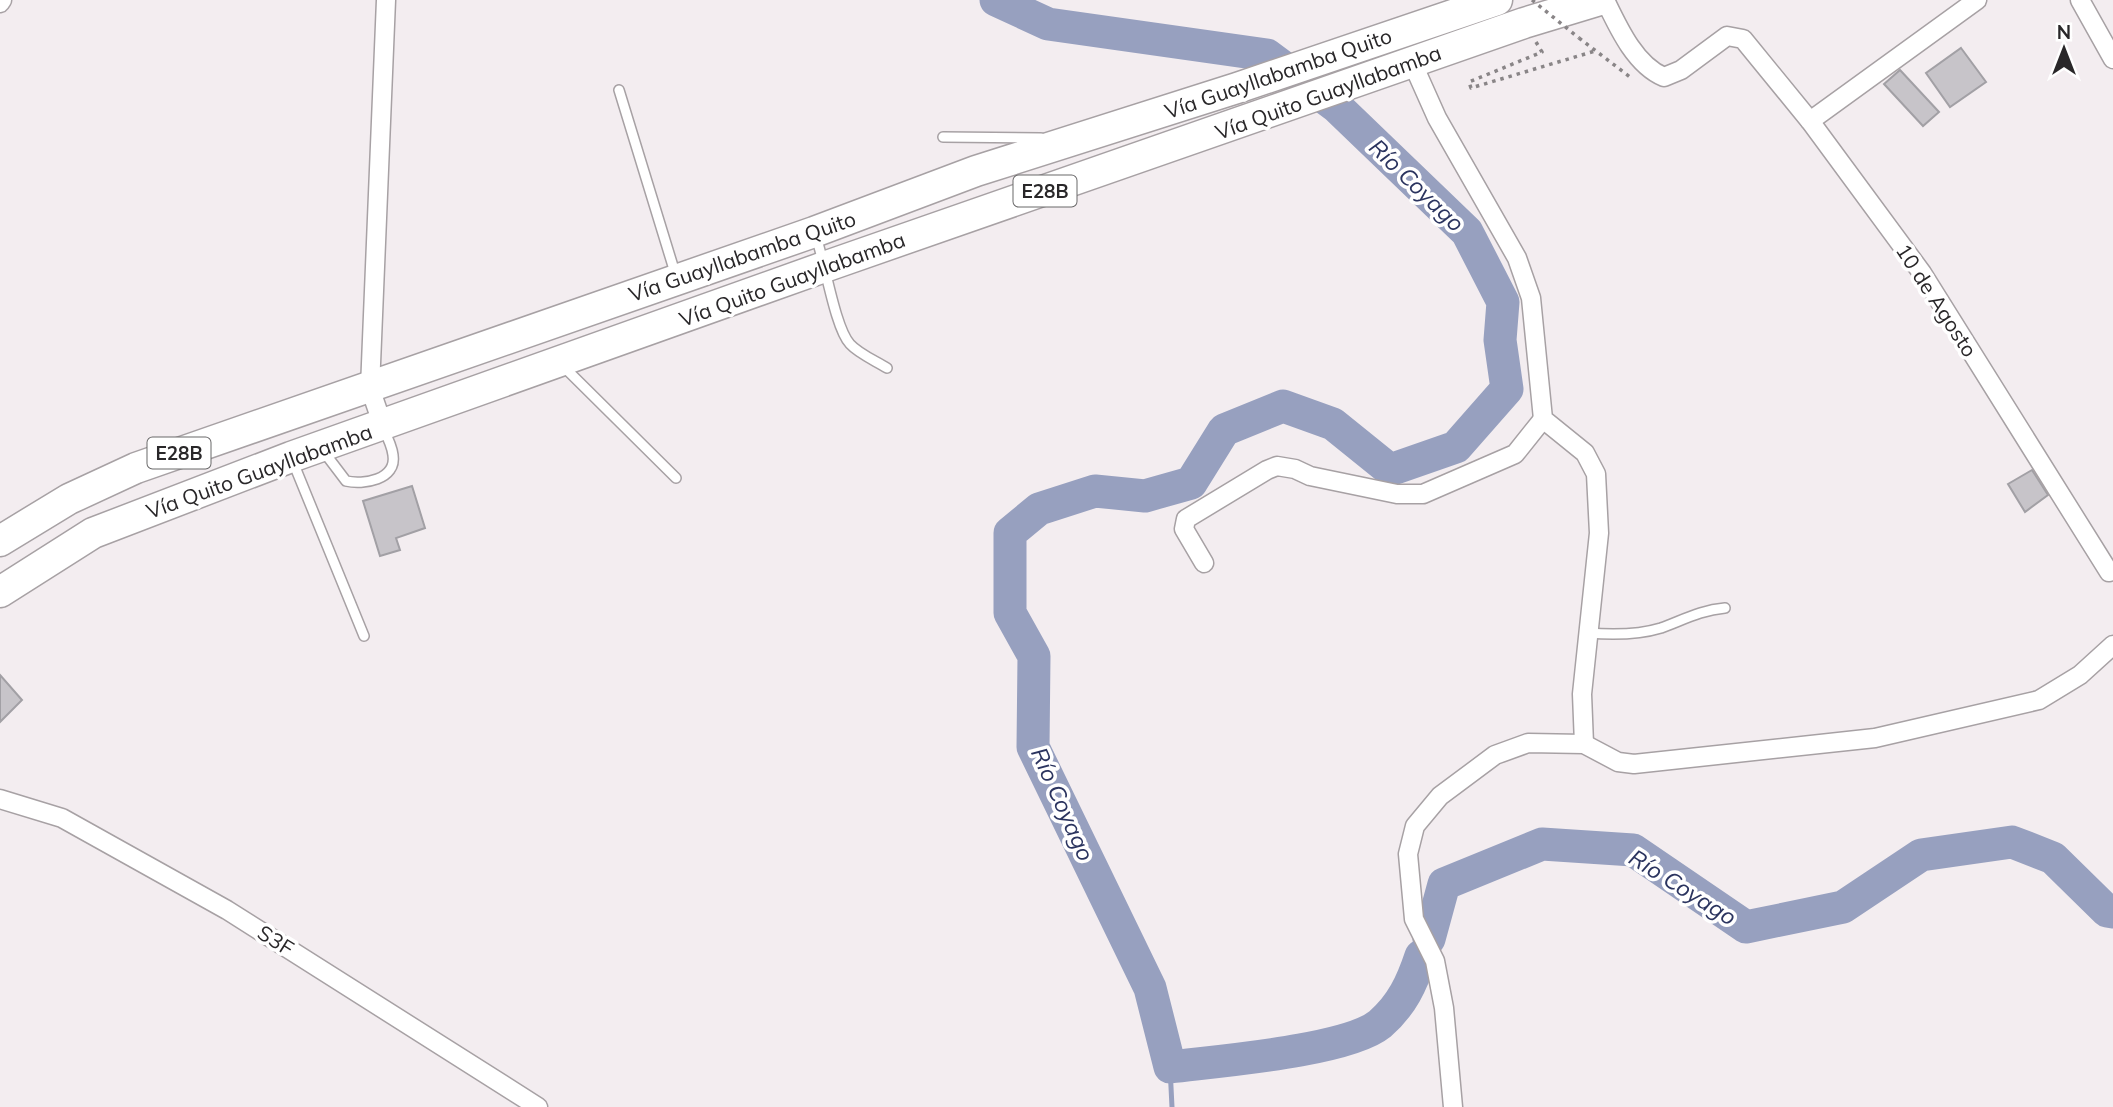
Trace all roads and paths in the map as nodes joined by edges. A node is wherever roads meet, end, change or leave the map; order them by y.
1 (387, 0) edge
2 (1497, 0) edge
3 (1600, 0) edge
4 (1605, 0) edge
5 (1977, 0) edge
6 (2080, 0) edge
7 (1528, 11) edge
8 (1594, 51) junction
9 (2113, 59) edge
10 (1412, 62) junction
11 (1664, 77) junction
12 (619, 90) dead end
13 (1810, 121) junction
14 (943, 137) dead end
15 (1077, 139) junction
16 (814, 232) junction
17 (827, 266) junction
18 (676, 278) junction
19 (559, 363) junction
20 (887, 368) dead end
21 (370, 388) junction
22 (1543, 419) junction
23 (383, 426) junction
24 (322, 447) junction
25 (291, 457) junction
26 (676, 478) dead end
27 (0, 541) edge
28 (1204, 563) dead end
29 (2112, 574) edge
30 (0, 592) edge
31 (1725, 608) dead end
32 (1588, 633) junction
33 (363, 636) dead end
34 (2113, 645) edge
35 (1584, 744) junction
36 (0, 799) edge
37 (538, 1107) edge
38 (1452, 1107) edge

1 - 21 street
2 - 15 highway, Vía Guayllabamba Quito / E28B
3 - 7 highway, Vía Quito Guayllabamba / E28B
4 - 11 street
5 - 13 street
6 - 9 street
7 - 8 path, bridge
7 - 8 path
7 - 10 highway, Vía Quito Guayllabamba / E28B
8 - 11 path
10 - 17 highway, Vía Quito Guayllabamba / E28B
10 - 22 street
11 - 13 street, 10 de Agosto
12 - 18 lane
13 - 29 street, 10 de Agosto
14 - 15 lane
15 - 16 highway, Vía Guayllabamba Quito / E28B
16 - 17 lane
16 - 18 highway, Vía Guayllabamba Quito / E28B
17 - 19 highway, Vía Quito Guayllabamba / E28B
17 - 20 lane
18 - 21 highway, Vía Guayllabamba Quito / E28B
19 - 23 highway, Vía Quito Guayllabamba / E28B
19 - 26 lane
21 - 23 street
21 - 27 highway, Vía Guayllabamba Quito / E28B
22 - 28 street
22 - 32 street
23 - 24 highway, Vía Quito Guayllabamba / E28B
23 - 24 lane
24 - 25 highway, Vía Quito Guayllabamba / E28B
25 - 30 highway, Vía Quito Guayllabamba / E28B
25 - 33 lane
31 - 32 lane
32 - 35 street
34 - 35 street
35 - 38 street
36 - 37 street, S3F

